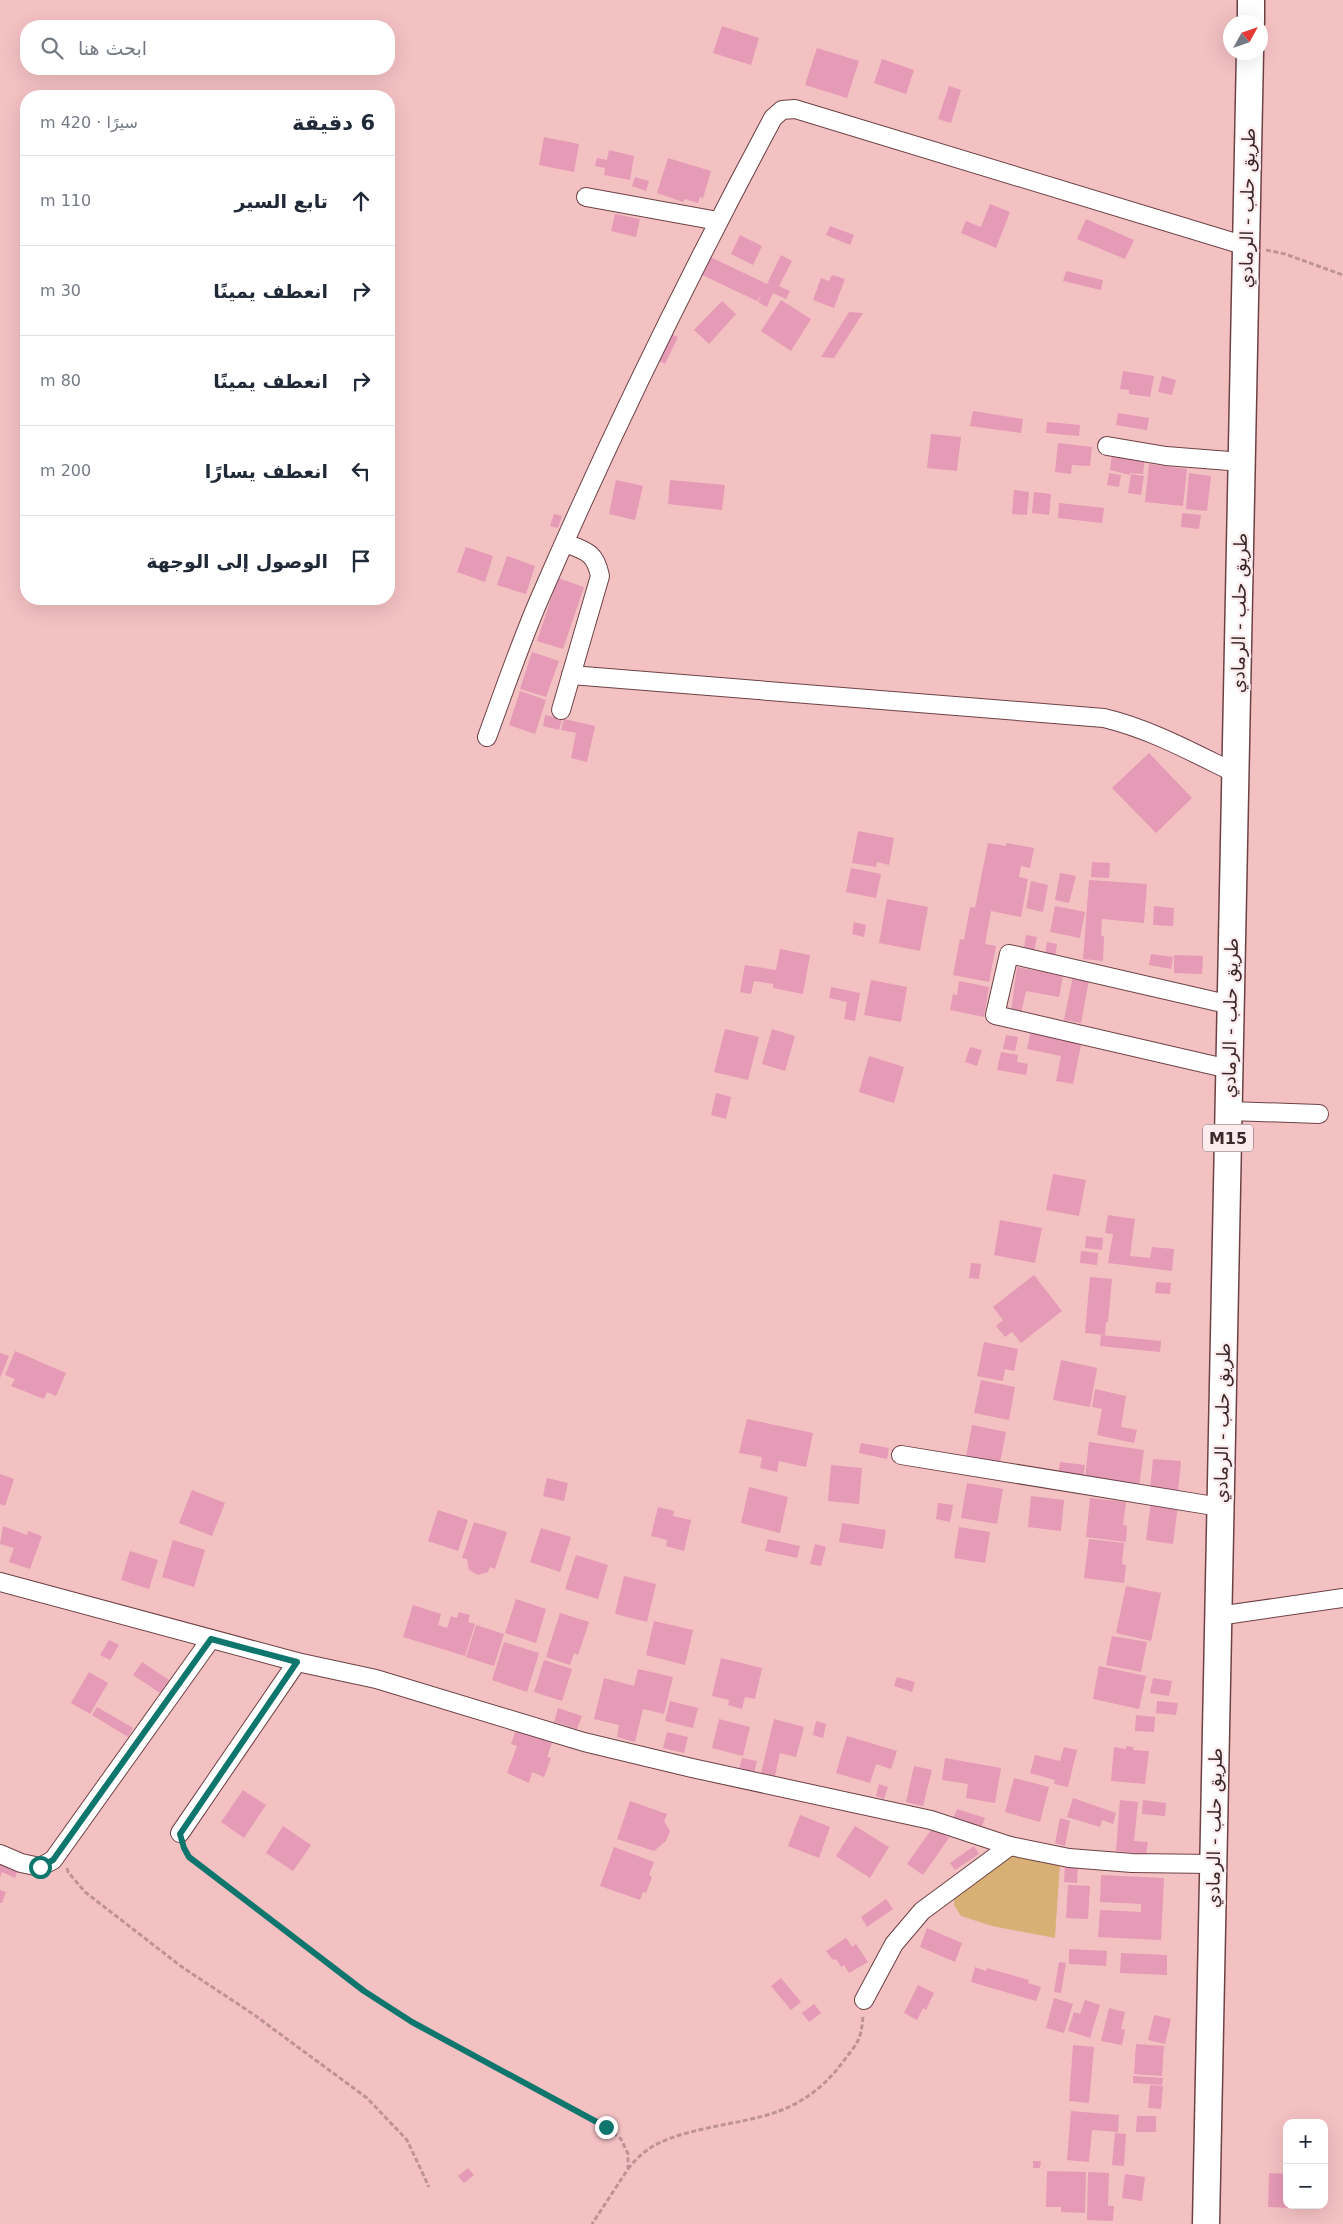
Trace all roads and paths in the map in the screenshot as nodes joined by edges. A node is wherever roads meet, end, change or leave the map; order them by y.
1 (1251, 0) edge
2 (1251, 15) edge
3 (1250, 60) edge
4 (586, 197) dead end
5 (718, 221) junction
6 (1246, 246) junction
7 (1343, 275) edge
8 (1107, 446) dead end
9 (1242, 462) junction
10 (565, 543) junction
11 (571, 675) junction
12 (561, 710) dead end
13 (487, 737) dead end
14 (1235, 773) junction
15 (1231, 1005) junction
16 (1229, 1069) junction
17 (1228, 1111) junction
18 (1319, 1114) dead end
19 (901, 1455) dead end
20 (1220, 1507) junction
21 (0, 1582) edge
22 (1343, 1598) edge
23 (1218, 1616) junction
24 (211, 1639) junction
25 (297, 1662) junction
26 (180, 1834) joint
27 (69, 1838) junction
28 (1010, 1846) junction
29 (0, 1854) edge
30 (1213, 1864) junction
31 (864, 2000) joint
32 (628, 2169) junction
33 (429, 2187) dead end
34 (592, 2224) edge
35 (1206, 2224) edge

1 - 2 highway
3 - 6 highway, طريق حلب - الرمادي / M15
4 - 5 street
5 - 6 street
5 - 10 street
6 - 7 path
6 - 9 highway, طريق حلب - الرمادي / M15
8 - 9 street
9 - 14 highway, طريق حلب - الرمادي / M15
10 - 11 street
10 - 13 street
11 - 12 street
11 - 14 street
14 - 15 highway, طريق حلب - الرمادي / M15
15 - 16 highway, طريق حلب - الرمادي / M15
15 - 16 street
16 - 17 highway, طريق حلب - الرمادي / M15
17 - 18 street
17 - 20 highway, طريق حلب - الرمادي / M15
19 - 20 street
20 - 23 highway, طريق حلب - الرمادي / M15
21 - 24 street
22 - 23 street
23 - 30 highway, طريق حلب - الرمادي / M15
24 - 25 street
24 - 27 street
25 - 26 street
25 - 28 street
26 - 32 path
27 - 29 street
27 - 33 path
28 - 30 street
28 - 31 street
30 - 35 highway, طريق حلب - الرمادي / M15
31 - 32 path
32 - 34 path

